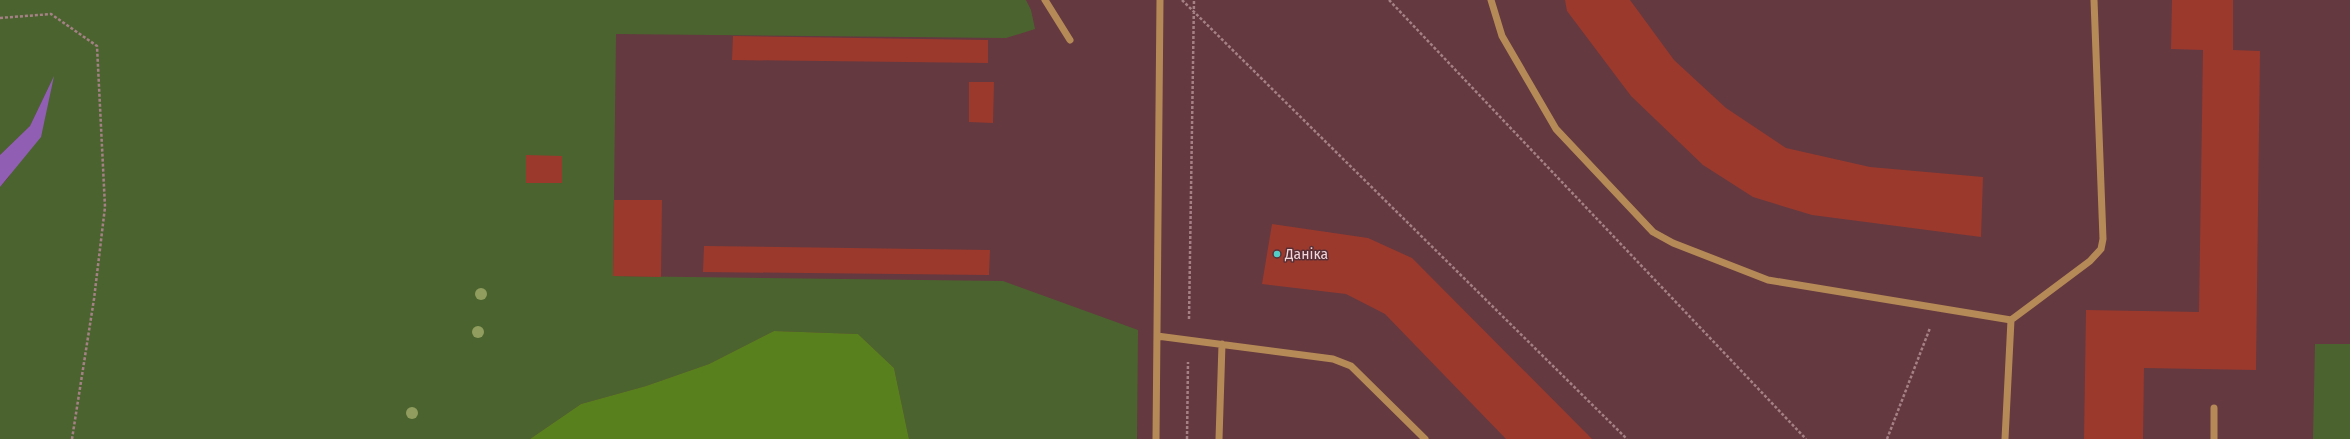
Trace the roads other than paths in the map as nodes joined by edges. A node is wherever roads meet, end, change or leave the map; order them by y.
1 (1045, 0) edge
2 (1160, 0) edge
3 (1491, 0) edge
4 (2094, 0) edge
5 (1070, 40) dead end
6 (2011, 320) junction
7 (1157, 336) junction
8 (1222, 344) junction
9 (2214, 408) dead end
10 (1156, 439) edge
11 (1219, 439) edge
12 (1425, 439) edge
13 (2005, 439) edge
14 (2214, 439) edge

1 - 5 street
2 - 7 street
3 - 6 street
4 - 6 street
6 - 13 street
7 - 8 street
7 - 10 street
8 - 11 street
8 - 12 street
9 - 14 street

